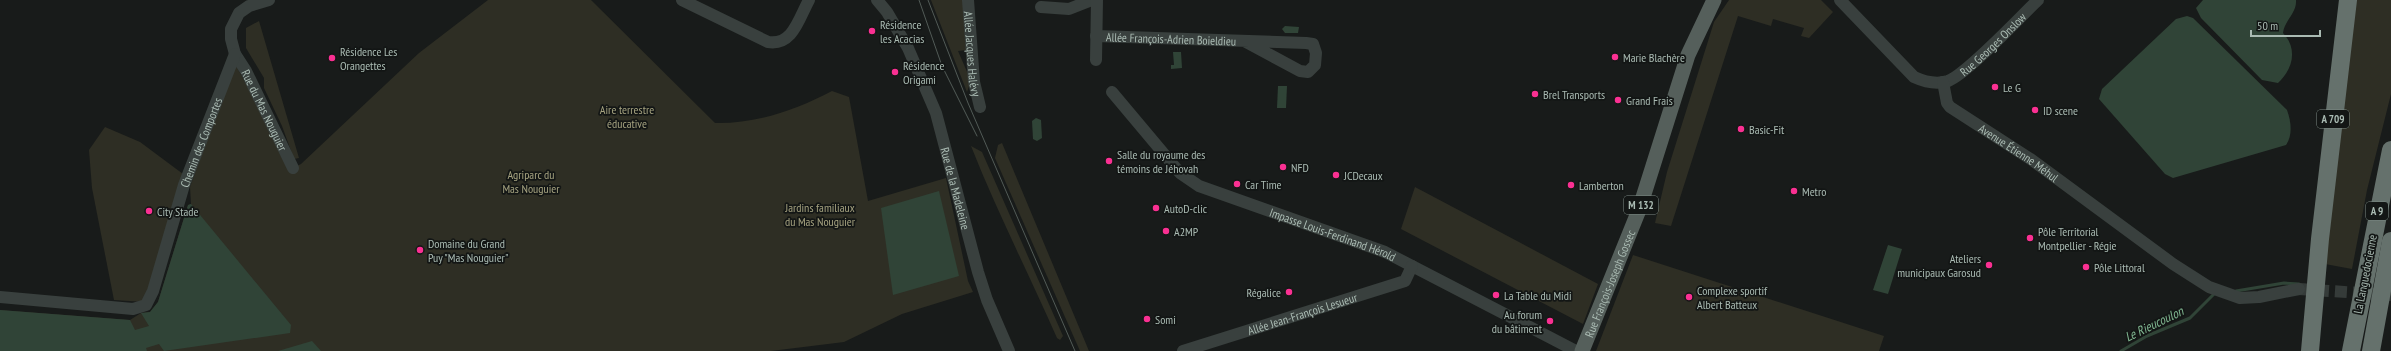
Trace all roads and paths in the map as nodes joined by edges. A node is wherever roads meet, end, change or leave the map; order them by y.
1 (269, 0) edge
2 (682, 0) edge
3 (809, 0) edge
4 (877, 0) edge
5 (968, 0) edge
6 (1092, 0) edge
7 (1097, 0) edge
8 (1702, 0) edge
9 (1714, 0) edge
10 (1840, 0) edge
11 (2038, 0) edge
12 (2348, 0) edge
13 (248, 3) edge
14 (1041, 8) dead end
15 (1096, 36) junction
16 (1246, 42) junction
17 (235, 54) junction
18 (1688, 55) junction
19 (1096, 60) dead end
20 (1943, 82) junction
21 (1112, 92) dead end
22 (980, 107) dead end
23 (2391, 150) edge
24 (293, 168) dead end
25 (2391, 241) edge
26 (1412, 266) junction
27 (2299, 289) tunnel mouth
28 (0, 297) edge
29 (1009, 351) edge
30 (1183, 351) edge
31 (1576, 351) edge
32 (1582, 351) edge
33 (2310, 351) edge
34 (2351, 351) edge
35 (2371, 351) edge

1 - 13 street
2 - 3 street
4 - 29 street, Rue de la Madeleine
5 - 22 street, Allée Jacques Halévy
6 - 14 street
7 - 15 street
8 - 18 main road, Rue François-Joseph Gossec / M 132
9 - 18 main road, Rue François-Joseph Gossec / M 132
10 - 20 street
11 - 20 street, Rue Georges Onslow
12 - 33 highway, A 709
13 - 17 street
15 - 16 street, Allée François-Adrien Boieldieu
15 - 19 street
16 - 16 street, Allée François-Adrien Boieldieu
17 - 24 street, Rue du Mas Nouguier
17 - 28 street, Chemin des Comportes
18 - 32 main road, Rue François-Joseph Gossec / M 132
20 - 27 street, Avenue Étienne Méhul
21 - 26 street, Impasse Louis-Ferdinand Hérold
23 - 34 highway, La Languedocienne / A 9
25 - 35 highway, La Languedocienne
26 - 30 street, Allée Jean-François Lesueur
26 - 31 street, Impasse Louis-Ferdinand Hérold

